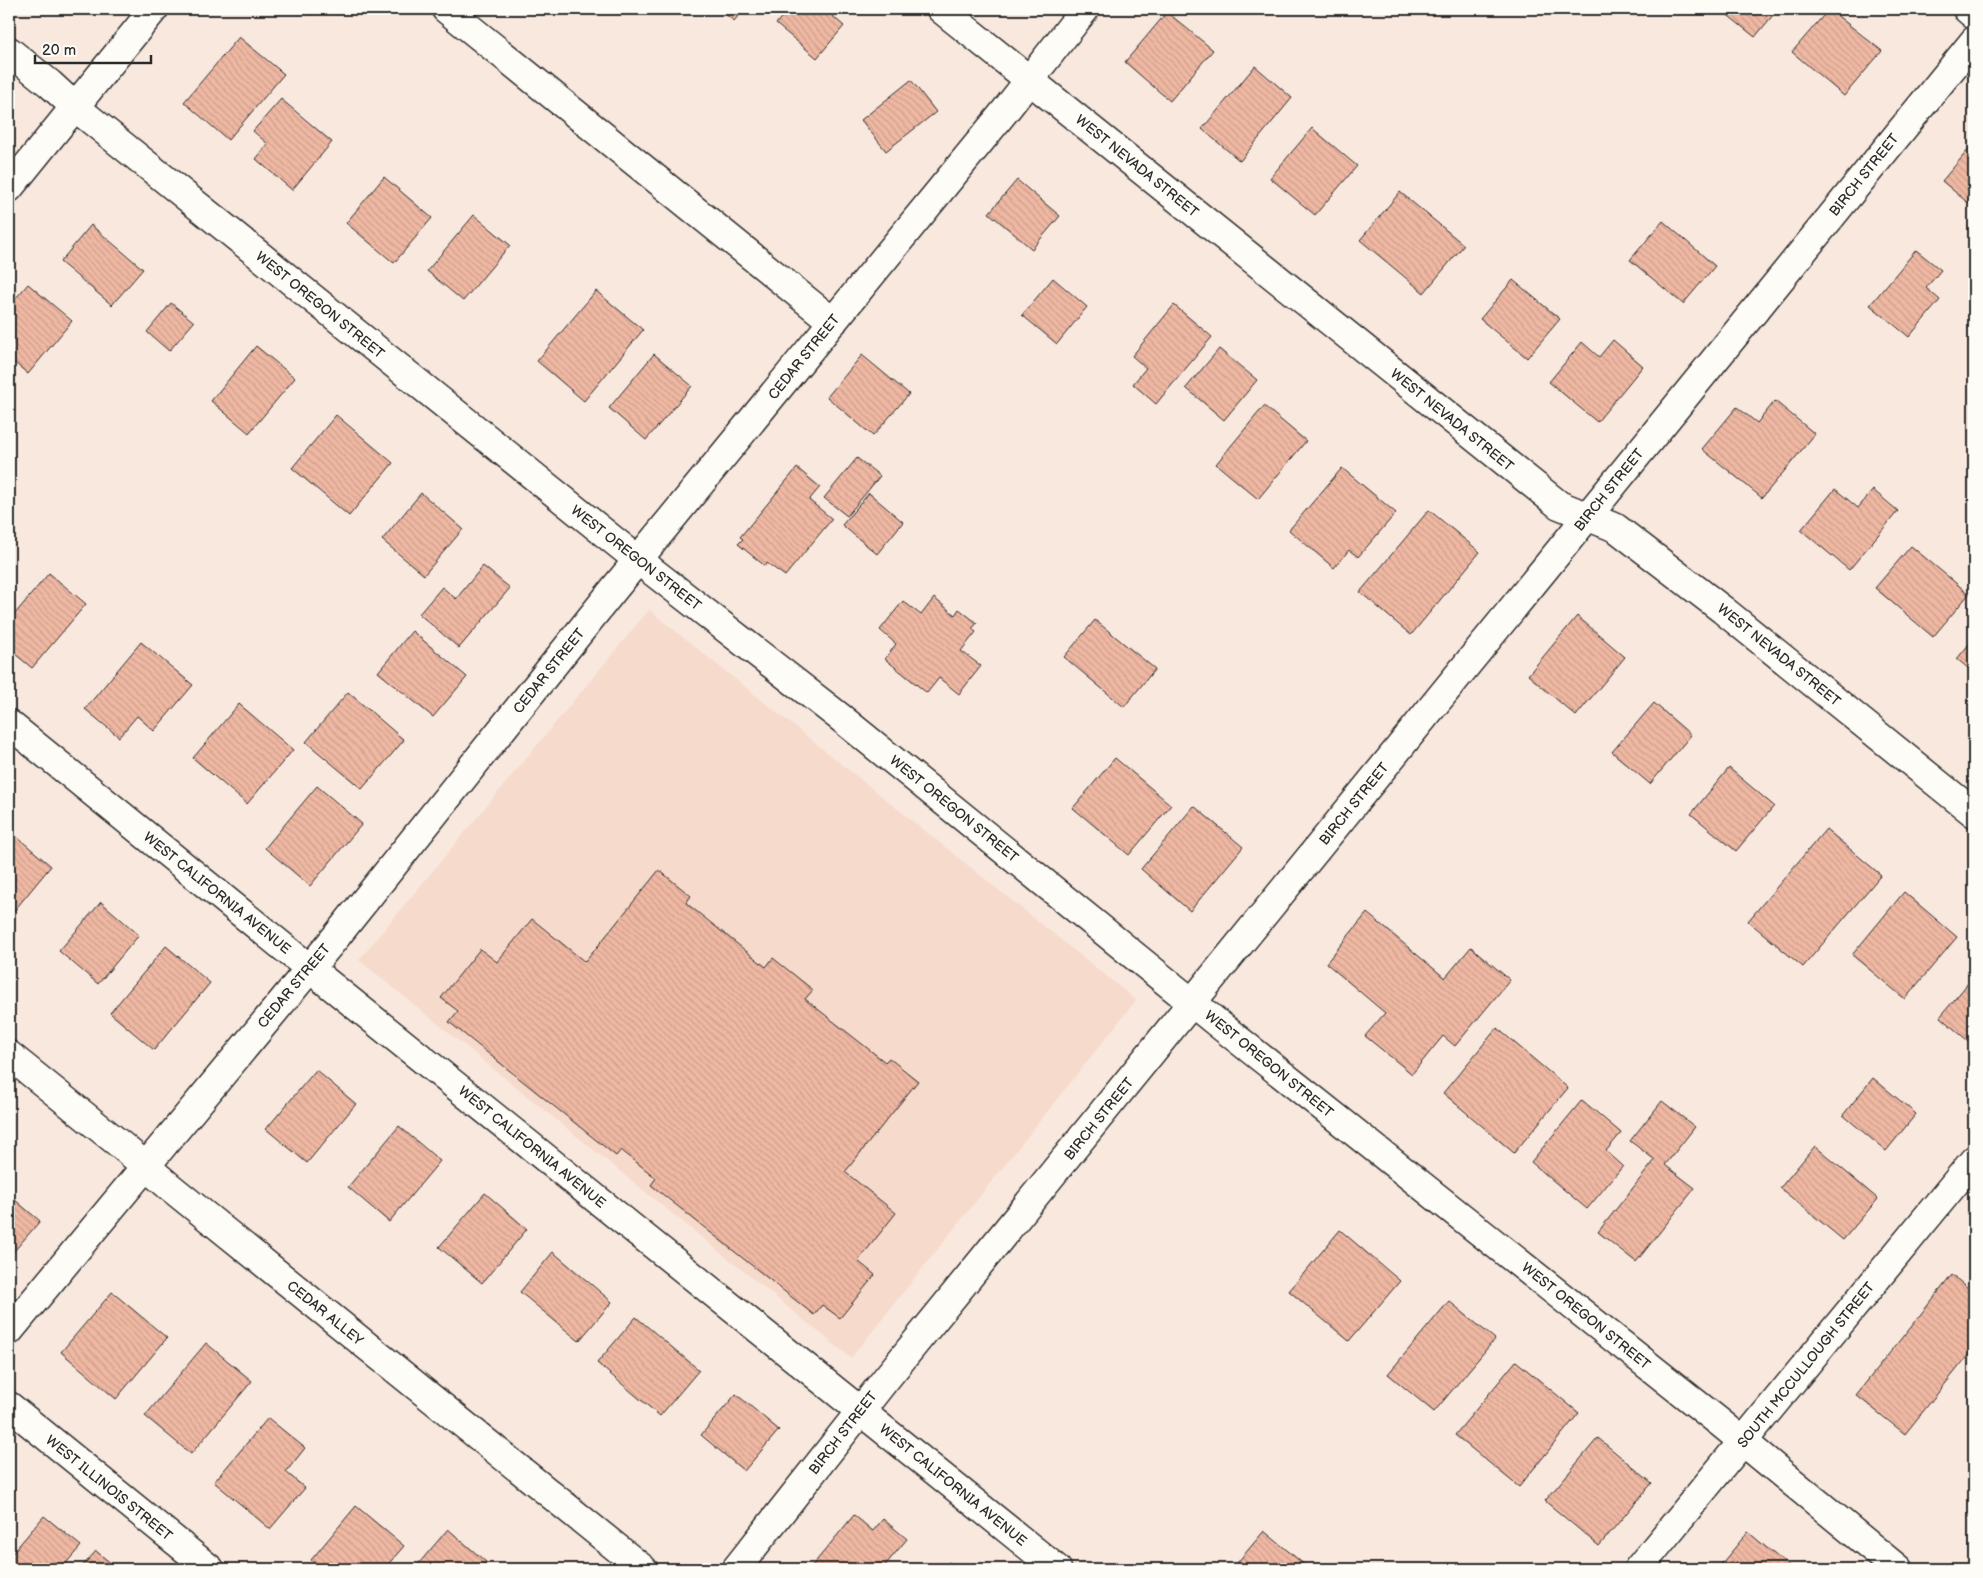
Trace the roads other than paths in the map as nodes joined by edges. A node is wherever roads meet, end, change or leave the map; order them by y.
1 (154, 9) edge
2 (446, 9) edge
3 (941, 9) edge
4 (1085, 9) edge
5 (1967, 9) edge
6 (1974, 15) edge
7 (1974, 41) edge
8 (9, 50) edge
9 (1029, 80) junction
10 (74, 107) junction
11 (9, 188) edge
12 (833, 322) junction
13 (1587, 516) junction
14 (638, 560) junction
15 (9, 724) edge
16 (1974, 813) edge
17 (309, 968) junction
18 (1193, 1002) junction
19 (9, 1055) edge
20 (1974, 1160) edge
21 (145, 1166) junction
22 (9, 1331) edge
23 (9, 1406) edge
24 (861, 1411) junction
25 (1743, 1442) junction
26 (210, 1569) edge
27 (643, 1569) edge
28 (736, 1569) edge
29 (1056, 1569) edge
30 (1638, 1569) edge
31 (1898, 1569) edge

1 - 10 street
2 - 12 street
3 - 9 street, WEST NEVADA STREET
4 - 9 street, CEDAR STREET
5 - 6 street
7 - 13 street, BIRCH STREET
8 - 10 street, WEST OREGON STREET
9 - 12 street, CEDAR STREET
9 - 13 street, WEST NEVADA STREET
10 - 11 street
10 - 14 street, WEST OREGON STREET
12 - 14 street, CEDAR STREET
13 - 16 street, WEST NEVADA STREET
13 - 18 street, BIRCH STREET
14 - 17 street, CEDAR STREET
14 - 18 street, WEST OREGON STREET
15 - 17 street, WEST CALIFORNIA AVENUE
17 - 21 street, CEDAR STREET
17 - 24 street, WEST CALIFORNIA AVENUE
18 - 24 street, BIRCH STREET
18 - 25 street, WEST OREGON STREET
19 - 21 street, CEDAR ALLEY
20 - 25 street, SOUTH MCCULLOUGH STREET
21 - 22 street, CEDAR STREET
21 - 27 street, CEDAR ALLEY
23 - 26 street, WEST ILLINOIS STREET
24 - 28 street, BIRCH STREET
24 - 29 street, WEST CALIFORNIA AVENUE
25 - 30 street, SOUTH MCCULLOUGH STREET
25 - 31 street, WEST OREGON STREET

